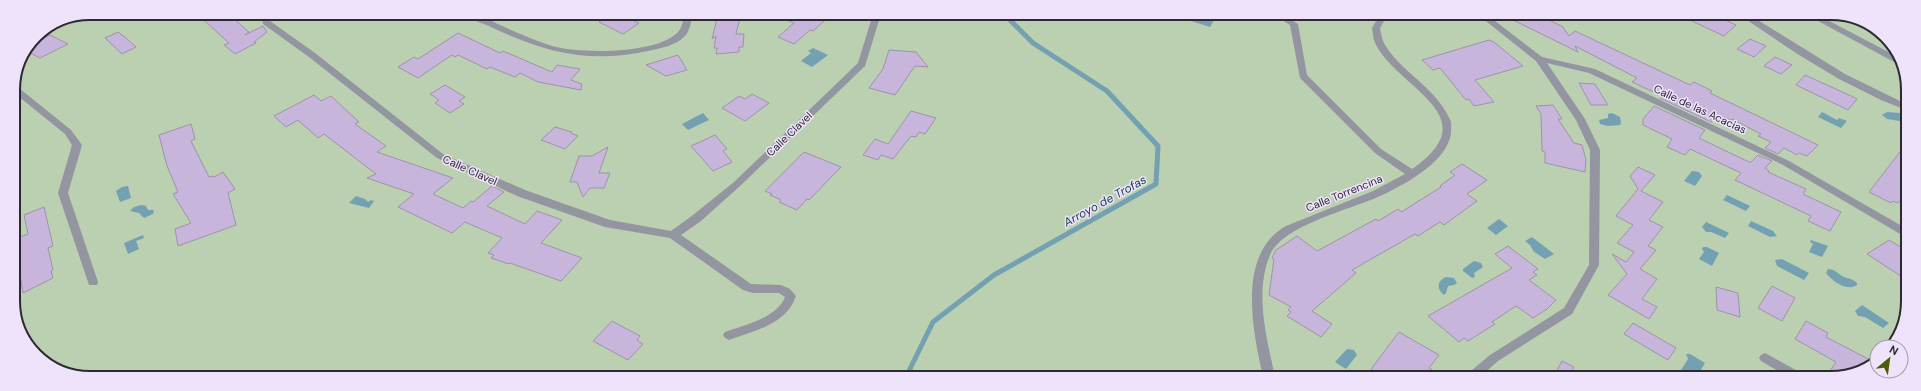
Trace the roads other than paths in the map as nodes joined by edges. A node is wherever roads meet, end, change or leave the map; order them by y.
1 (266, 20) edge
2 (484, 20) edge
3 (687, 20) edge
4 (875, 20) edge
5 (1287, 20) edge
6 (1379, 20) edge
7 (1488, 20) edge
8 (1751, 20) edge
9 (1820, 20) edge
10 (1894, 58) edge
11 (1539, 59) junction
12 (20, 93) edge
13 (1901, 105) edge
14 (1412, 174) junction
15 (1901, 227) edge
16 (673, 234) junction
17 (93, 282) dead end
18 (729, 336) dead end
19 (1765, 358) dead end
20 (1268, 371) edge
21 (1478, 371) edge
22 (1788, 371) edge

1 - 16 street, Calle Clavel
2 - 3 street
4 - 16 street, Calle Clavel
5 - 14 street
6 - 14 street, Calle Torrencina
7 - 11 street, Calle de las Acacias
8 - 13 street
9 - 10 street
11 - 15 street, Calle de las Acacias
11 - 21 street
12 - 17 street
14 - 20 street, Calle Torrencina
16 - 18 street, Calle Clavel
19 - 22 street

